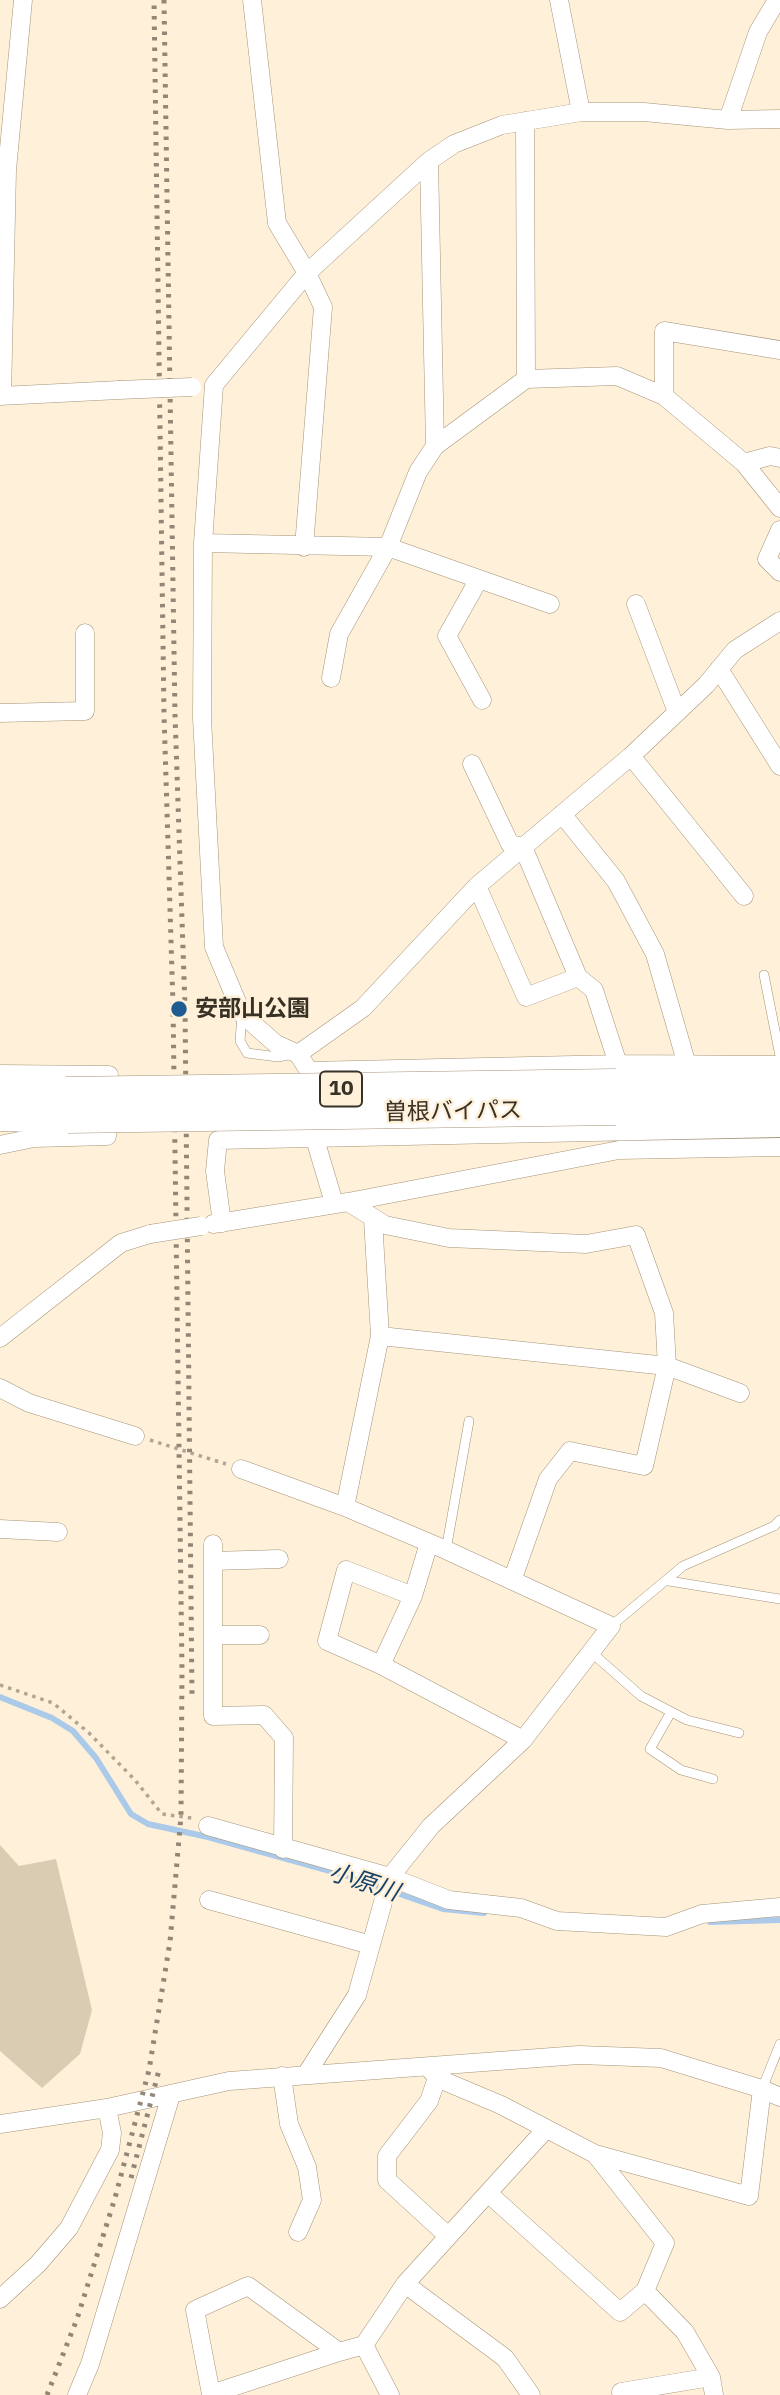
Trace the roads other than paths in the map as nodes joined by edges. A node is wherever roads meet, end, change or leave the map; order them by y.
1 (23, 0) edge
2 (252, 0) edge
3 (559, 0) edge
4 (777, 0) edge
5 (581, 111) junction
6 (780, 118) edge
7 (728, 120) junction
8 (525, 121) junction
9 (429, 161) junction
10 (307, 272) junction
11 (780, 350) edge
12 (526, 379) junction
13 (214, 385) junction
14 (1, 396) edge
15 (664, 396) junction
16 (435, 446) junction
17 (780, 458) edge
18 (744, 463) junction
19 (780, 508) edge
20 (780, 530) edge
21 (203, 543) junction
22 (304, 547) junction
23 (388, 547) junction
24 (780, 572) edge
25 (479, 579) junction
26 (550, 604) dead end
27 (635, 604) dead end
28 (780, 621) edge
29 (85, 633) dead end
30 (719, 668) junction
31 (331, 678) dead end
32 (482, 700) dead end
33 (677, 712) junction
34 (0, 713) edge
35 (631, 756) junction
36 (472, 764) dead end
37 (780, 766) edge
38 (562, 814) junction
39 (523, 847) junction
40 (477, 886) junction
41 (744, 896) dead end
42 (764, 975) dead end
43 (578, 977) junction
44 (242, 1014) junction
45 (298, 1054) junction
46 (780, 1056) edge
47 (687, 1065) junction
48 (780, 1065) edge
49 (309, 1071) junction
50 (0, 1074) edge
51 (780, 1084) edge
52 (617, 1086) junction
53 (0, 1094) edge
54 (780, 1108) edge
55 (59, 1109) junction
56 (0, 1115) edge
57 (0, 1126) edge
58 (780, 1128) edge
59 (313, 1138) junction
60 (0, 1145) edge
61 (780, 1147) edge
62 (341, 1203) junction
63 (373, 1219) junction
64 (222, 1223) junction
65 (380, 1336) junction
66 (0, 1338) edge
67 (667, 1366) junction
68 (0, 1388) edge
69 (740, 1392) dead end
70 (469, 1421) dead end
71 (135, 1436) road end
72 (241, 1469) road end
73 (345, 1507) junction
74 (780, 1520) edge
75 (0, 1530) edge
76 (58, 1532) dead end
77 (429, 1543) junction
78 (446, 1550) junction
79 (279, 1559) dead end
80 (513, 1578) junction
81 (668, 1581) junction
82 (413, 1596) junction
83 (780, 1599) edge
84 (611, 1626) junction
85 (213, 1635) junction
86 (260, 1635) dead end
87 (592, 1652) junction
88 (381, 1665) junction
89 (671, 1712) junction
90 (739, 1733) dead end
91 (523, 1740) junction
92 (713, 1779) dead end
93 (208, 1826) road end
94 (283, 1849) junction
95 (390, 1877) junction
96 (209, 1900) dead end
97 (780, 1907) edge
98 (371, 1945) junction
99 (780, 2044) edge
100 (307, 2073) junction
101 (433, 2073) junction
102 (282, 2076) junction
103 (762, 2088) junction
104 (171, 2095) junction
105 (780, 2097) edge
106 (107, 2108) junction
107 (0, 2124) edge
108 (546, 2129) junction
109 (596, 2154) junction
110 (489, 2194) junction
111 (298, 2232) dead end
112 (448, 2236) junction
113 (405, 2284) junction
114 (645, 2291) junction
115 (0, 2299) edge
116 (364, 2345) junction
117 (338, 2352) junction
118 (713, 2386) edge
119 (212, 2394) edge
120 (77, 2395) edge
121 (390, 2395) edge
122 (531, 2395) edge
123 (622, 2395) edge

1 - 14 street
2 - 10 street
3 - 5 street
4 - 7 street
5 - 7 street
5 - 8 street
6 - 7 street
8 - 9 street
8 - 12 street
9 - 10 street
9 - 16 street
10 - 13 street
10 - 22 street
11 - 15 street
12 - 15 street
12 - 16 street
13 - 14 street, bridge
13 - 21 street
15 - 18 street
16 - 23 street
17 - 18 street
18 - 19 street
20 - 24 street
21 - 22 street
21 - 44 street
22 - 23 street
23 - 25 street
23 - 31 street
25 - 26 street
25 - 32 street
27 - 33 street
28 - 30 street
29 - 34 street
30 - 33 street
30 - 37 street
33 - 35 street
35 - 38 street
35 - 41 street
36 - 39 street
38 - 39 street
38 - 47 street
39 - 40 street
39 - 43 street
40 - 43 street
40 - 45 street
42 - 46 lane
43 - 52 street
44 - 45 street
44 - 45 lane
45 - 49 street
47 - 48 street
47 - 52 street
49 - 52 street
49 - 59 street
50 - 60 street
51 - 52 highway, 曽根バイパス / 10
52 - 54 highway, 曽根バイパス / 10
52 - 55 highway, 曽根バイパス / 10, bridge
53 - 55 highway, 曽根バイパス / 10
55 - 56 highway, 曽根バイパス / 10
55 - 57 highway
58 - 59 street
59 - 62 street
59 - 64 street
61 - 62 street
62 - 63 street
62 - 64 street
63 - 65 street
63 - 67 street
64 - 66 street, bridge
65 - 67 street
65 - 73 street
67 - 69 street
67 - 80 street
68 - 71 street
70 - 78 lane
72 - 73 street
73 - 77 street
74 - 81 lane
75 - 76 street
77 - 78 street
77 - 82 street
78 - 80 street
79 - 85 street
80 - 84 street
81 - 83 lane
81 - 84 lane
82 - 88 street
82 - 88 street
84 - 87 street
85 - 86 street
85 - 94 street
87 - 89 lane
87 - 91 street
88 - 91 street
89 - 90 lane
89 - 92 lane
91 - 95 street
93 - 94 street
94 - 95 street
95 - 97 street
95 - 98 street
96 - 98 street
98 - 100 street
99 - 103 lane
100 - 101 street
100 - 102 street
101 - 103 street
101 - 108 street
101 - 112 street
102 - 104 street
102 - 111 street
103 - 105 street
103 - 109 street
104 - 106 street
104 - 120 street
106 - 107 street
106 - 115 street
108 - 109 street
108 - 110 street
109 - 114 street
110 - 112 street
110 - 114 street
112 - 113 street
113 - 116 street
113 - 122 street
114 - 118 street
116 - 117 street
116 - 121 street
117 - 119 street
117 - 119 street
118 - 123 street

